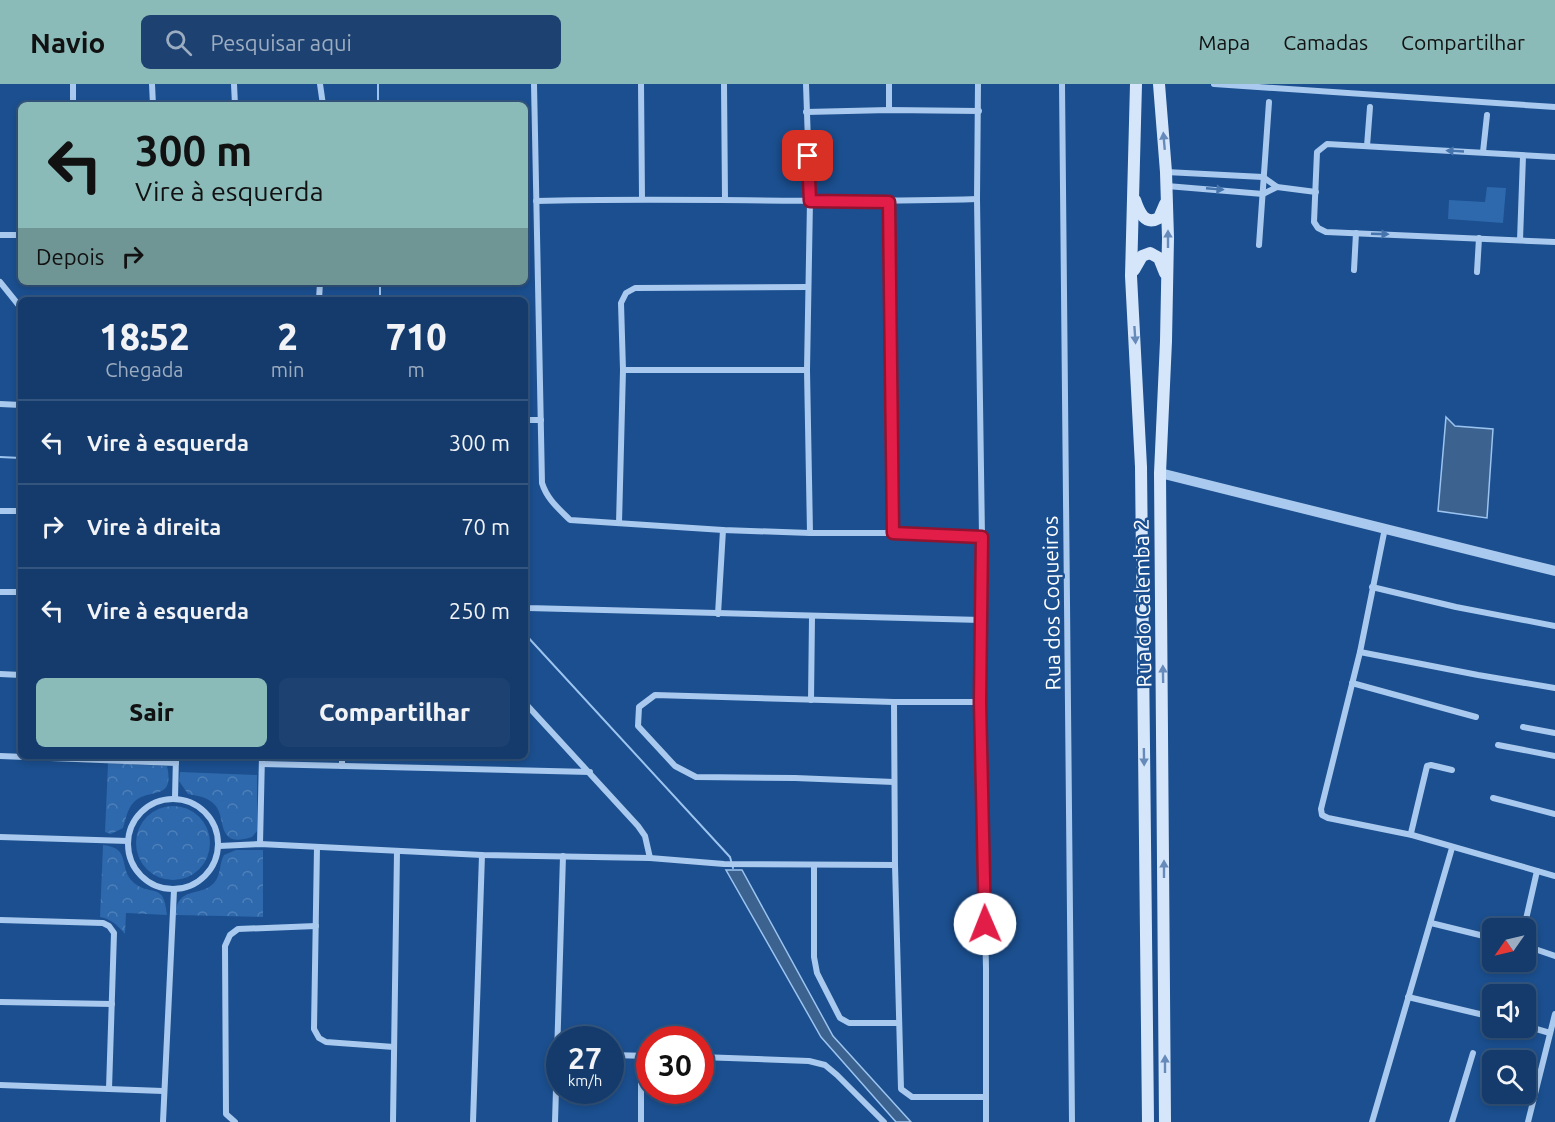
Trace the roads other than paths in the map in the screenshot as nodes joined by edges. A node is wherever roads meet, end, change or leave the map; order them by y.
1 (73, 84) edge
2 (152, 84) edge
3 (234, 84) edge
4 (320, 84) edge
5 (534, 84) edge
6 (641, 84) edge
7 (724, 84) edge
8 (806, 84) edge
9 (890, 84) edge
10 (978, 84) edge
11 (1062, 84) edge
12 (1136, 84) edge
13 (1159, 84) edge
14 (1214, 84) edge
15 (73, 102) edge
16 (153, 102) edge
17 (235, 102) edge
18 (323, 102) edge
19 (1269, 102) dead end
20 (1370, 107) dead end
21 (1555, 107) edge
22 (889, 110) junction
23 (979, 111) junction
24 (806, 112) junction
25 (1487, 115) dead end
26 (1367, 146) junction
27 (1483, 152) junction
28 (1523, 156) junction
29 (1555, 157) edge
30 (1166, 171) junction
31 (1263, 177) junction
32 (1277, 188) junction
33 (1167, 192) junction
34 (1316, 192) junction
35 (1263, 194) junction
36 (1134, 196) junction
37 (642, 198) junction
38 (725, 199) junction
39 (977, 199) junction
40 (536, 201) junction
41 (810, 201) junction
42 (889, 202) junction
43 (1356, 233) junction
44 (0, 235) edge
45 (18, 235) edge
46 (1479, 238) junction
47 (1520, 240) junction
48 (1555, 242) edge
49 (1259, 245) dead end
50 (1354, 270) dead end
51 (1477, 272) dead end
52 (1131, 276) junction
53 (1167, 280) junction
54 (0, 282) edge
55 (808, 287) junction
56 (3, 293) edge
57 (18, 306) edge
58 (623, 370) junction
59 (807, 370) junction
60 (0, 405) edge
61 (18, 405) edge
62 (528, 420) edge
63 (541, 420) junction
64 (1160, 473) junction
65 (0, 511) edge
66 (18, 511) edge
67 (619, 523) junction
68 (1385, 528) junction
69 (723, 530) junction
70 (810, 533) junction
71 (893, 533) junction
72 (982, 537) junction
73 (1555, 571) edge
74 (1372, 587) junction
75 (0, 592) edge
76 (18, 592) edge
77 (528, 608) edge
78 (718, 614) junction
79 (812, 617) junction
80 (981, 620) junction
81 (1555, 626) edge
82 (1360, 652) junction
83 (0, 674) edge
84 (18, 675) edge
85 (1352, 683) junction
86 (1555, 688) edge
87 (811, 700) junction
88 (894, 702) junction
89 (980, 702) junction
90 (528, 706) edge
91 (1476, 717) dead end
92 (1523, 727) dead end
93 (1555, 733) edge
94 (1498, 745) dead end
95 (0, 756) edge
96 (18, 756) edge
97 (1555, 756) edge
98 (176, 759) edge
99 (262, 759) edge
100 (342, 759) edge
101 (262, 764) junction
102 (342, 766) junction
103 (1452, 770) dead end
104 (590, 772) junction
105 (894, 782) junction
106 (176, 798) junction
107 (1493, 798) dead end
108 (1555, 814) edge
109 (1412, 836) junction
110 (0, 837) edge
111 (128, 841) junction
112 (260, 844) junction
113 (219, 846) junction
114 (317, 847) junction
115 (1452, 848) junction
116 (398, 851) junction
117 (482, 855) junction
118 (563, 856) junction
119 (650, 858) junction
120 (895, 865) junction
121 (814, 866) junction
122 (1538, 871) junction
123 (1555, 876) edge
124 (174, 890) junction
125 (1526, 918) edge
126 (0, 920) edge
127 (1431, 923) junction
128 (316, 926) junction
129 (1482, 936) edge
130 (1536, 949) edge
131 (1555, 956) edge
132 (1408, 997) junction
133 (0, 1002) edge
134 (112, 1004) junction
135 (1555, 1014) edge
136 (1482, 1015) edge
137 (899, 1023) junction
138 (560, 1026) edge
139 (1536, 1029) edge
140 (1550, 1034) junction
141 (394, 1047) junction
142 (1473, 1053) dead end
143 (714, 1058) edge
144 (0, 1085) edge
145 (109, 1089) junction
146 (163, 1091) junction
147 (986, 1097) junction
148 (556, 1104) edge
149 (640, 1104) edge
150 (163, 1122) edge
151 (235, 1122) edge
152 (393, 1122) edge
153 (473, 1122) edge
154 (555, 1122) edge
155 (640, 1122) edge
156 (884, 1122) edge
157 (986, 1122) edge
158 (1072, 1122) edge
159 (1148, 1122) edge
160 (1165, 1122) edge
161 (1372, 1122) edge
162 (1452, 1122) edge
163 (1528, 1122) edge

1 - 15 street
2 - 16 street
3 - 17 street
4 - 18 street
5 - 40 street
6 - 37 street
7 - 38 street
8 - 24 street
9 - 22 street
10 - 23 street
11 - 158 street, Rua dos Coqueiros
12 - 36 main road, Rua do Calemba 2
30 -> 13 main road, Rua do Calemba 2
14 - 21 street
19 - 31 street
20 - 26 street
22 - 23 street
22 - 24 street
23 - 39 street
24 - 41 street
25 - 27 street
27 -> 26 street
26 - 34 street
27 - 28 street
28 - 29 street
28 - 47 street
30 - 31 street
30 - 33 main road, Rua do Calemba 2
31 - 32 street
31 - 35 street
32 - 34 street
32 - 35 street
33 -> 35 street
33 - 36 main road
53 -> 33 main road, Rua do Calemba 2
34 - 43 street
35 - 49 street
36 - 52 main road, Rua do Calemba 2
37 - 38 street
37 - 40 street
38 - 41 street
39 - 42 street
39 - 72 street
40 - 63 street
41 - 42 street
41 - 55 street
42 - 71 street
43 -> 46 street
43 - 50 street
44 - 45 street
46 - 47 street
46 - 51 street
47 - 48 street
52 - 53 main road
52 -> 159 main road, Rua do Calemba 2
53 - 64 main road, Rua do Calemba 2
54 - 56 street
55 - 58 street
55 - 59 street
56 - 57 street
58 - 59 street
58 - 67 street
59 - 70 street
60 - 61 street
62 - 63 street
63 - 67 street
64 - 68 street
160 -> 64 main road, Rua do Calemba 2
65 - 66 street
67 - 69 street
68 - 73 street
68 - 74 street
69 - 70 street
69 - 78 street
70 - 71 street
71 - 72 street
72 - 80 street
74 - 81 street
74 - 82 street
75 - 76 street
77 - 78 street
78 - 79 street
79 - 80 street
79 - 87 street
80 - 89 street
82 - 85 street
82 - 86 street
83 - 84 street
85 - 91 street
85 - 109 street
87 - 88 street
87 - 105 street
88 - 89 street
88 - 105 street
89 - 147 street
90 - 104 street
92 - 93 street
94 - 97 street
95 - 96 street
98 - 106 street
99 - 101 street
100 - 102 street
101 - 102 street
101 - 112 street
102 - 104 street
103 - 109 street
104 - 119 street
105 - 120 street
106 - 111 street
106 - 113 street
107 - 108 street
109 - 115 street
110 - 111 street
111 - 124 street
112 - 113 street
112 - 114 street
113 - 124 street
114 - 116 street
114 - 128 street
115 - 122 street
115 - 127 street
116 - 117 street
116 - 141 street
117 - 118 street
117 - 153 street
118 - 119 street
118 - 138 street
119 - 121 street
120 - 121 street
120 - 137 street
121 - 137 street
122 - 123 street
122 - 125 street
124 - 146 street
126 - 134 street
127 - 129 street
127 - 132 street
128 - 141 street
128 - 151 street
130 - 131 street
132 - 136 street
132 - 161 street
133 - 134 street
134 - 145 street
135 - 140 street
137 - 147 street
139 - 140 street
140 - 163 street
141 - 152 street
142 - 162 street
143 - 156 street
144 - 145 street
145 - 146 street
146 - 150 street
147 - 157 street
148 - 154 street
149 - 155 street

